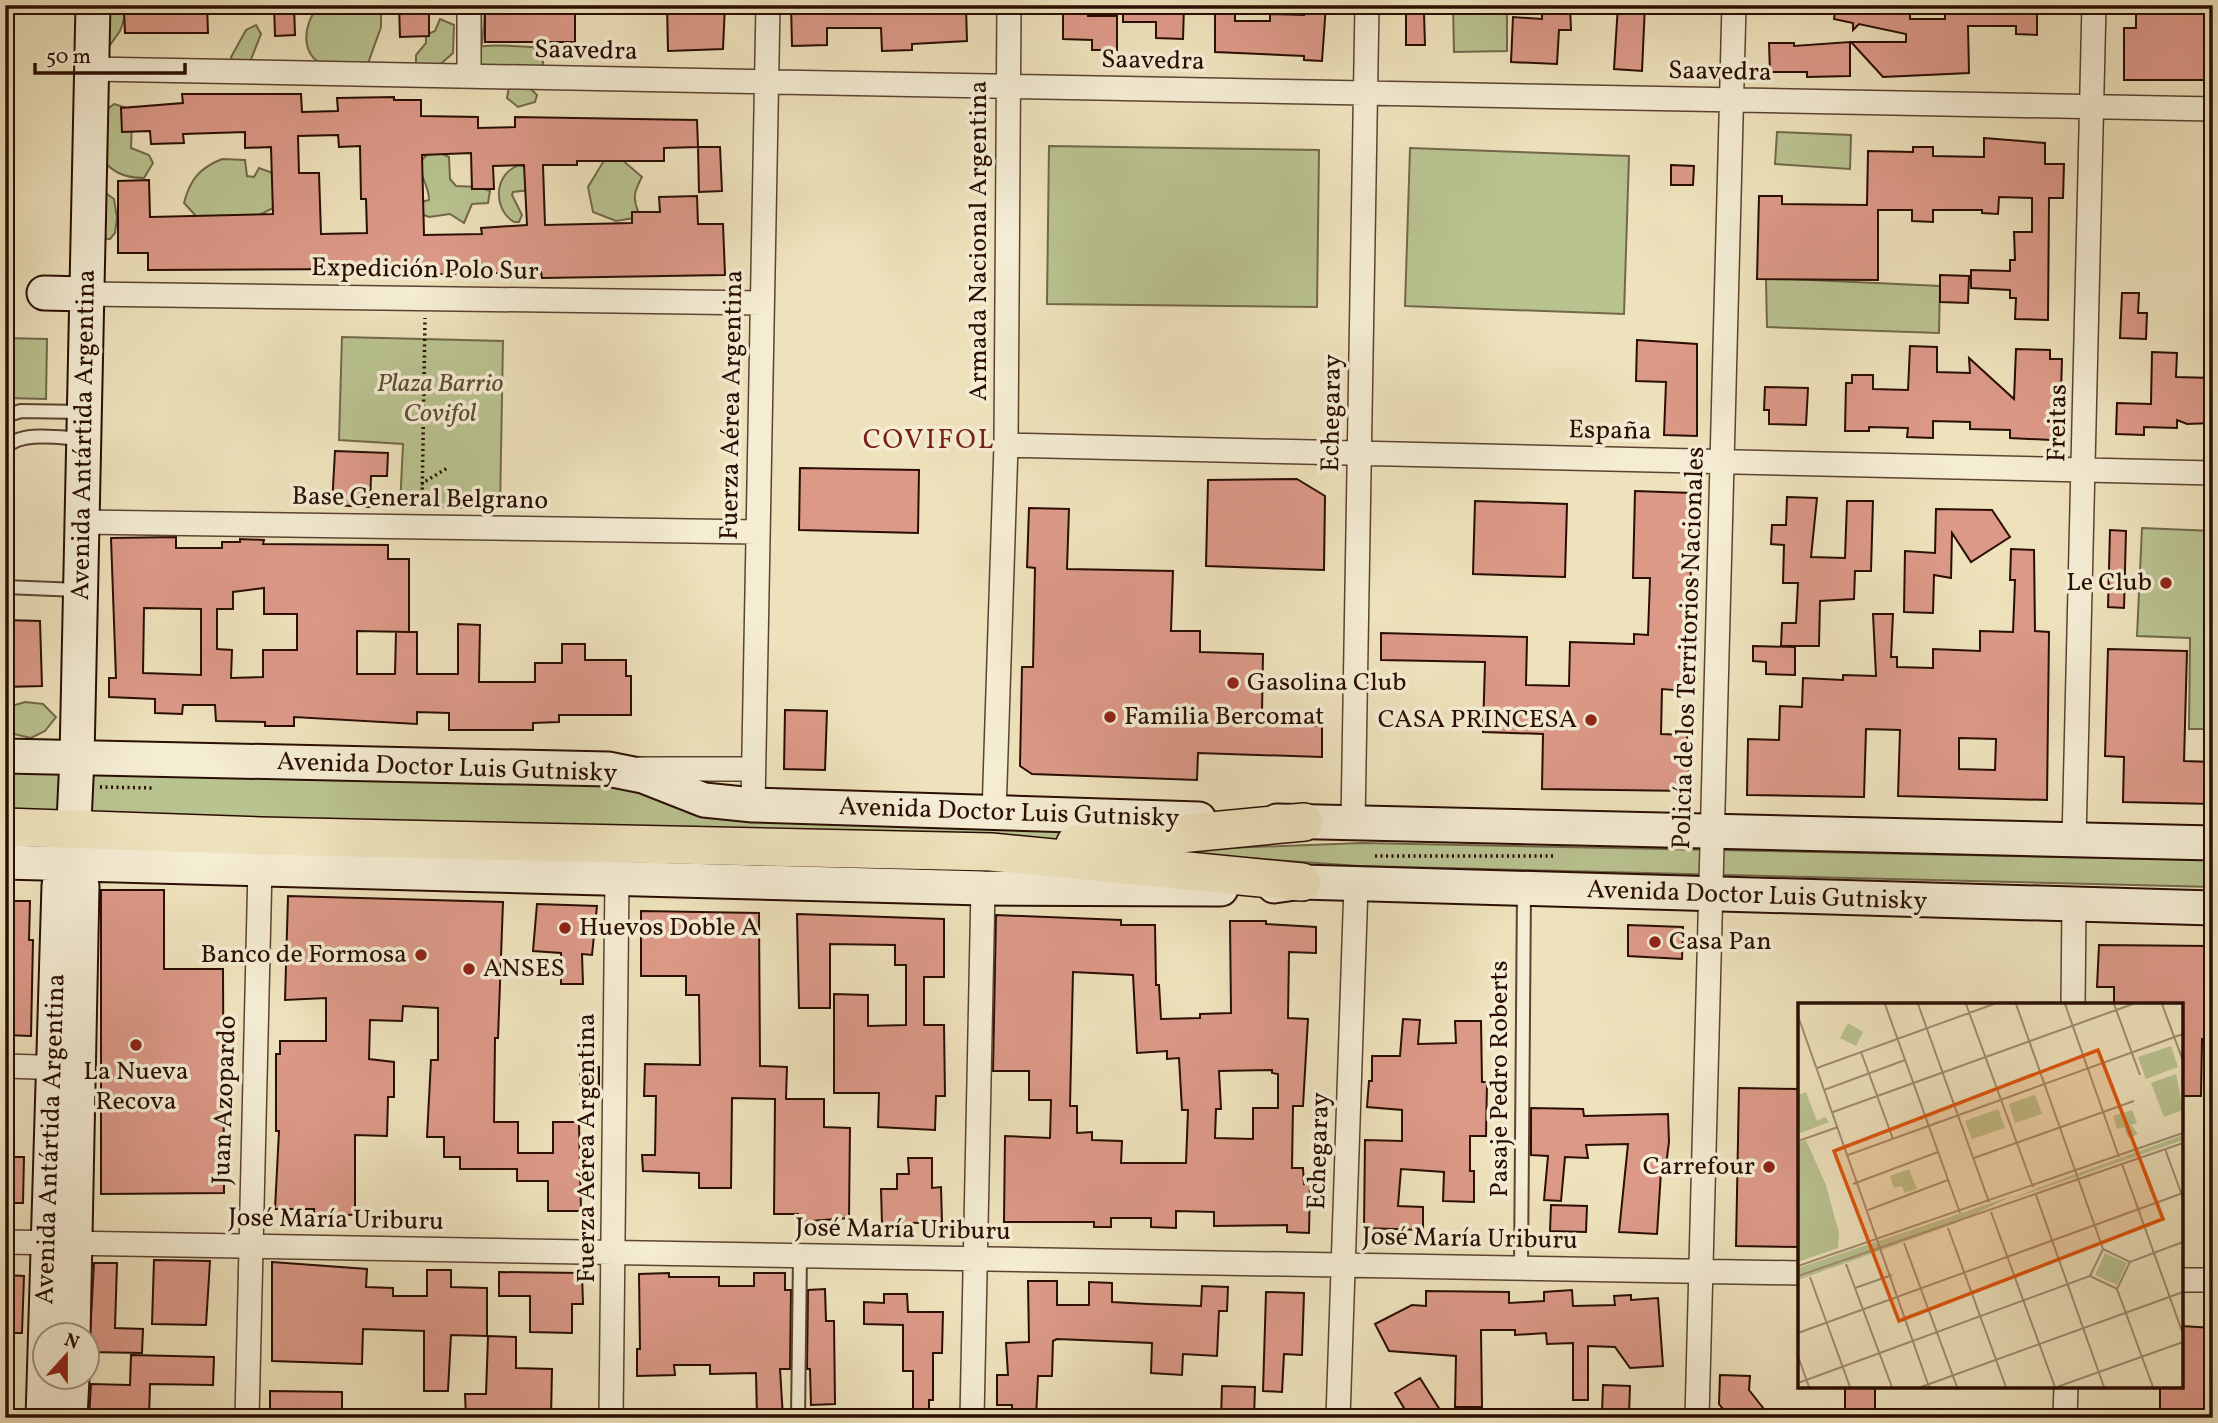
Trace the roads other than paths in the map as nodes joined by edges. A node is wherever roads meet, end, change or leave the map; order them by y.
1 (93, 5) edge
2 (470, 5) edge
3 (768, 5) edge
4 (1009, 5) edge
5 (1367, 5) edge
6 (1734, 5) edge
7 (2094, 5) edge
8 (92, 69) junction
9 (469, 76) junction
10 (767, 82) junction
11 (1009, 87) junction
12 (1365, 93) junction
13 (1732, 100) junction
14 (2092, 107) junction
15 (2213, 109) edge
16 (44, 293) dead end
17 (87, 294) junction
18 (762, 303) junction
19 (5, 416) edge
20 (84, 426) junction
21 (1006, 445) junction
22 (5, 448) edge
23 (1359, 453) junction
24 (1722, 461) junction
25 (2085, 470) junction
26 (2213, 473) edge
27 (82, 522) junction
28 (757, 532) junction
29 (5, 582) edge
30 (5, 587) edge
31 (19, 589) junction
32 (81, 590) junction
33 (5, 756) edge
34 (608, 769) junction
35 (752, 769) junction
36 (77, 772) junction
37 (753, 805) junction
38 (994, 814) junction
39 (1304, 822) junction
40 (1353, 822) junction
41 (5, 827) edge
42 (1712, 831) junction
43 (2074, 841) junction
44 (2213, 843) edge
45 (73, 846) junction
46 (991, 852) junction
47 (5, 862) edge
48 (260, 867) junction
49 (617, 879) junction
50 (1302, 882) junction
51 (1356, 885) junction
52 (983, 888) junction
53 (1524, 890) junction
54 (1710, 895) junction
55 (2074, 904) junction
56 (2213, 908) edge
57 (2073, 1003) edge
58 (5, 1066) edge
59 (66, 1068) junction
60 (5, 1242) edge
61 (61, 1243) junction
62 (249, 1246) junction
63 (615, 1253) junction
64 (800, 1256) junction
65 (977, 1259) junction
66 (1343, 1265) junction
67 (1521, 1268) junction
68 (1700, 1271) junction
69 (1798, 1273) edge
70 (2183, 1280) edge
71 (2213, 1280) edge
72 (71, 1322) edge
73 (2066, 1388) edge
74 (71, 1392) edge
75 (43, 1418) edge
76 (70, 1418) edge
77 (247, 1418) edge
78 (611, 1418) edge
79 (797, 1418) edge
80 (972, 1418) edge
81 (1338, 1418) edge
82 (1696, 1418) edge
83 (2065, 1418) edge

1 - 8 main road, Avenida Antártida Argentina
2 - 9 street
3 - 10 street, Fuerza Aérea Argentina
4 - 11 street, Armada Nacional Argentina
5 - 12 street, Echegaray
6 - 13 street, Policía de los Territorios Nacionales
7 - 14 street, Freitas
8 - 9 street, Saavedra
8 - 17 main road, Avenida Antártida Argentina
9 - 10 street, Saavedra
10 - 11 street, Saavedra
10 - 18 street, Fuerza Aérea Argentina
11 - 12 street, Saavedra
11 - 21 street, Armada Nacional Argentina
12 - 13 street, Saavedra
12 - 23 street, Echegaray
13 - 14 street, Saavedra
13 - 24 street, Policía de los Territorios Nacionales
14 - 15 street, Saavedra
14 - 25 street, Freitas
16 - 17 main road
17 - 18 street, Expedición Polo Sur
17 - 20 main road, Avenida Antártida Argentina
18 - 28 street, Fuerza Aérea Argentina
19 - 20 lane
20 - 22 lane
20 - 27 main road, Avenida Antártida Argentina
21 - 23 street, España
21 - 38 street, Armada Nacional Argentina
23 - 24 street, España
23 - 40 street, Echegaray
24 - 25 street, España
24 - 42 street, Policía de los Territorios Nacionales
25 - 26 street, España
25 - 43 street, Freitas
27 - 28 street, Base General Belgrano
27 - 32 main road, Avenida Antártida Argentina
28 - 35 street, Fuerza Aérea Argentina
29 - 31 lane
30 - 31 lane
31 - 32 lane
32 - 36 main road, Avenida Antártida Argentina
33 - 36 main road, Avenida Doctor Luis Gutnisky
34 - 35 street
34 - 36 main road, Avenida Doctor Luis Gutnisky
34 - 37 main road, Avenida Doctor Luis Gutnisky
35 - 37 street, Fuerza Aérea Argentina
36 - 45 main road, Avenida Antártida Argentina
37 - 38 main road, Avenida Doctor Luis Gutnisky
38 - 39 main road, Avenida Doctor Luis Gutnisky
39 - 40 main road, Avenida Doctor Luis Gutnisky
39 - 46 main road, Avenida Doctor Luis Gutnisky
40 - 42 main road, Avenida Doctor Luis Gutnisky
41 - 45 main road, Avenida Doctor Luis Gutnisky
42 - 43 main road, Avenida Doctor Luis Gutnisky
42 - 54 street, Policía de los Territorios Nacionales
43 - 44 main road, Avenida Doctor Luis Gutnisky
45 - 46 main road, Avenida Doctor Luis Gutnisky
45 - 47 main road, Avenida Doctor Luis Gutnisky
45 - 48 main road, Avenida Doctor Luis Gutnisky
45 - 59 main road, Avenida Antártida Argentina
46 - 50 main road, Avenida Doctor Luis Gutnisky
48 - 49 main road, Avenida Doctor Luis Gutnisky
48 - 62 street, Juan Azopardo
49 - 52 main road, Avenida Doctor Luis Gutnisky
49 - 63 street, Fuerza Aérea Argentina
50 - 51 main road, Avenida Doctor Luis Gutnisky
50 - 52 main road, Avenida Doctor Luis Gutnisky
51 - 53 main road, Avenida Doctor Luis Gutnisky
51 - 66 street, Echegaray
52 - 65 street
53 - 54 main road, Avenida Doctor Luis Gutnisky
53 - 67 lane, Pasaje Pedro Roberts
54 - 55 main road, Avenida Doctor Luis Gutnisky
54 - 68 street, Policía de los Territorios Nacionales
55 - 56 main road, Avenida Doctor Luis Gutnisky
55 - 57 street
58 - 59 street
59 - 61 main road, Avenida Antártida Argentina
60 - 61 street, José María Uriburu
61 - 62 street, José María Uriburu
61 - 72 main road, Avenida Antártida Argentina
61 - 75 main road, Avenida Antártida Argentina
62 - 63 street, José María Uriburu
62 - 77 street, Juan Azopardo
63 - 64 street, José María Uriburu
63 - 78 street, Fuerza Aérea Argentina
64 - 65 street, José María Uriburu
64 - 79 lane
65 - 66 street, José María Uriburu
65 - 80 street
66 - 67 street, José María Uriburu
66 - 81 street, Echegaray
67 - 68 street, José María Uriburu
68 - 69 street, José María Uriburu
68 - 82 street, Policía de los Territorios Nacionales
70 - 71 street
73 - 83 street
74 - 76 main road

